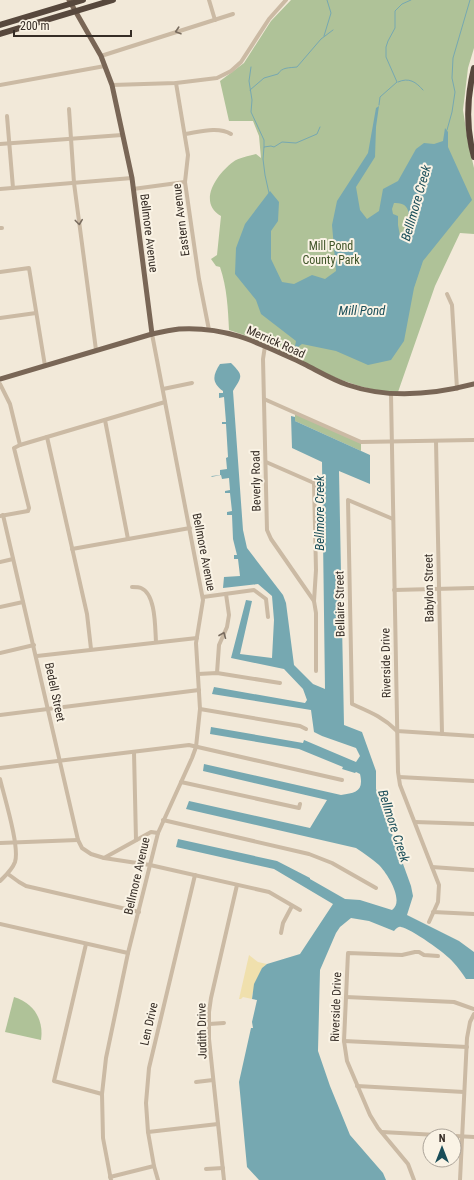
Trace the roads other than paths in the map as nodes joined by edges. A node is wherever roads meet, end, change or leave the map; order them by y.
1 (83, 0) edge
2 (113, 0) edge
3 (209, 0) edge
4 (286, 0) edge
5 (70, 2) edge
6 (76, 11) junction
7 (233, 14) dead end
8 (215, 20) junction
9 (0, 25) edge
10 (0, 34) edge
11 (101, 56) junction
12 (105, 66) junction
13 (474, 68) edge
14 (176, 82) junction
15 (0, 85) edge
16 (112, 85) junction
17 (69, 109) dead end
18 (7, 116) dead end
19 (185, 134) junction
20 (231, 134) dead end
21 (122, 135) junction
22 (71, 139) junction
23 (0, 144) edge
24 (9, 144) junction
25 (474, 158) edge
26 (132, 178) junction
27 (185, 182) junction
28 (74, 183) junction
29 (13, 188) junction
30 (0, 189) edge
31 (133, 190) junction
32 (0, 272) edge
33 (447, 294) dead end
34 (36, 313) junction
35 (0, 318) edge
36 (209, 330) junction
37 (152, 334) junction
38 (265, 346) junction
39 (96, 350) junction
40 (45, 366) junction
41 (0, 379) edge
42 (192, 383) dead end
43 (0, 384) edge
44 (474, 384) edge
45 (457, 388) junction
46 (163, 389) junction
47 (391, 394) junction
48 (264, 399) junction
49 (166, 402) junction
50 (105, 420) junction
51 (47, 437) junction
52 (474, 440) edge
53 (436, 441) junction
54 (391, 442) junction
55 (20, 445) junction
56 (266, 462) junction
57 (2, 516) edge
58 (393, 519) junction
59 (190, 528) junction
60 (128, 539) junction
61 (72, 549) junction
62 (13, 559) junction
63 (0, 562) edge
64 (132, 587) dead end
65 (474, 588) edge
66 (439, 589) junction
67 (394, 590) junction
68 (226, 594) junction
69 (203, 598) junction
70 (314, 601) junction
71 (23, 602) junction
72 (0, 607) edge
73 (268, 617) dead end
74 (197, 638) junction
75 (156, 642) junction
76 (34, 645) junction
77 (91, 649) junction
78 (0, 653) edge
79 (36, 656) junction
80 (316, 671) dead end
81 (216, 673) junction
82 (198, 674) junction
83 (280, 684) dead end
84 (199, 690) junction
85 (48, 708) junction
86 (200, 709) junction
87 (0, 715) edge
88 (306, 729) dead end
89 (397, 731) junction
90 (442, 734) junction
91 (474, 736) edge
92 (196, 747) junction
93 (134, 752) junction
94 (60, 760) junction
95 (0, 768) edge
96 (398, 777) junction
97 (0, 779) edge
98 (342, 780) dead end
99 (474, 781) edge
100 (181, 782) junction
101 (300, 804) dead end
102 (163, 820) junction
103 (415, 822) junction
104 (474, 824) edge
105 (158, 833) junction
106 (78, 840) junction
107 (136, 840) junction
108 (15, 842) junction
109 (0, 843) edge
110 (104, 858) junction
111 (150, 865) junction
112 (432, 867) junction
113 (474, 870) edge
114 (8, 874) junction
115 (194, 875) junction
116 (0, 881) edge
117 (237, 885) junction
118 (376, 888) dead end
119 (292, 906) junction
120 (300, 910) dead end
121 (139, 912) junction
122 (433, 912) junction
123 (474, 914) edge
124 (429, 922) dead end
125 (0, 924) edge
126 (281, 933) dead end
127 (86, 944) junction
128 (128, 954) junction
129 (438, 956) dead end
130 (346, 997) junction
131 (474, 1009) edge
132 (474, 1014) edge
133 (224, 1023) dead end
134 (209, 1024) junction
135 (344, 1041) junction
136 (467, 1047) junction
137 (214, 1080) junction
138 (196, 1082) dead end
139 (357, 1086) junction
140 (464, 1092) junction
141 (102, 1094) junction
142 (218, 1124) junction
143 (148, 1132) junction
144 (382, 1132) junction
145 (422, 1134) edge
146 (462, 1136) joint
147 (474, 1137) edge
148 (154, 1166) junction
149 (223, 1168) junction
150 (461, 1168) edge
151 (206, 1169) dead end
152 (111, 1179) edge
153 (158, 1180) edge
154 (224, 1180) edge
155 (414, 1180) edge
156 (460, 1180) edge

1 - 5 highway
2 - 6 highway
3 - 8 street
4 - 14 street
5 - 6 main road, Bellmore Avenue
5 - 9 highway
6 - 10 highway
6 - 11 main road, Bellmore Avenue
7 - 8 street
8 -> 11 street
11 - 12 main road, Bellmore Avenue
12 - 15 street
12 - 16 main road, Bellmore Avenue
13 - 25 highway
14 - 16 street
14 - 19 street, Eastern Avenue
16 - 21 main road, Bellmore Avenue
17 - 22 street
18 - 24 street
19 - 20 street
19 - 27 street, Eastern Avenue
21 - 22 street
21 - 26 main road, Bellmore Avenue
22 - 24 street
22 - 28 street
23 - 24 street
24 - 29 street
26 - 28 street
26 - 31 main road, Bellmore Avenue
27 - 31 street
27 - 36 street, Eastern Avenue
28 - 29 street
28 -> 39 street
29 - 30 street
31 - 37 main road, Bellmore Avenue
32 - 34 street
33 - 45 street
34 - 35 street
34 - 40 street
36 - 37 main road, Merrick Road
36 - 38 main road, Merrick Road
37 - 39 main road, Merrick Road
37 - 46 street, Bellmore Avenue
38 - 47 main road, Merrick Road
38 - 48 street, Beverly Road
39 - 40 main road, Merrick Road
40 - 41 main road, Merrick Road
42 - 46 street
43 - 55 street
44 - 45 main road, Merrick Road
45 - 47 main road, Merrick Road
46 - 49 street, Bellmore Avenue
47 - 54 street, Riverside Drive
48 - 54 street
48 - 56 street, Beverly Road
49 - 50 street
49 - 59 street, Bellmore Avenue
50 - 51 street
50 - 60 street
51 - 55 street
51 - 61 street
52 - 53 street
53 - 54 street
53 - 66 street, Babylon Street
54 - 58 street, Riverside Drive
55 - 57 street
56 - 70 street, Beverly Road
56 - 70 street
57 - 62 street, Bedell Street
58 - 67 street, Riverside Drive
58 - 89 street, Bellaire Street
59 - 60 street
59 - 69 street, Bellmore Avenue
60 - 61 street
61 - 77 street
62 - 63 street
62 - 71 street, Bedell Street
64 - 75 street
65 - 66 street
66 - 67 street
66 - 90 street, Babylon Street
67 - 89 street, Riverside Drive
68 - 69 street
68 - 73 street
81 -> 68 street
69 - 74 street, Bellmore Avenue
70 - 80 street
71 - 72 street
71 - 76 street, Bedell Street
74 - 75 street
74 - 82 street, Bellmore Avenue
75 - 77 street
76 - 78 street
76 - 79 street, Bedell Street
77 - 79 street
79 - 85 street, Bedell Street
81 - 82 street
81 - 83 street
82 - 84 street, Bellmore Avenue
84 - 85 street
84 - 86 street, Bellmore Avenue
85 - 87 street
85 - 94 street, Bedell Street
86 - 88 street
86 - 92 street, Bellmore Avenue
89 - 90 street
89 - 96 street, Riverside Drive
90 - 91 street
92 - 93 street
92 - 98 street
92 - 100 street, Bellmore Avenue
93 - 94 street
93 - 107 street
94 - 95 street
94 - 106 street, Bedell Street
96 - 99 street
96 - 103 street, Riverside Drive
97 - 108 street
100 - 101 street
100 - 102 street, Bellmore Avenue
102 - 105 street, Bellmore Avenue
102 - 118 street
103 - 104 street
103 - 112 street, Riverside Drive
105 - 107 street
105 - 111 street, Bellmore Avenue
106 - 108 street
106 - 110 street
107 - 110 street
108 - 109 street
108 - 114 street
110 - 111 street
111 - 115 street
111 - 121 street, Bellmore Avenue
112 - 113 street
112 - 122 street, Riverside Drive
114 - 116 street
114 - 121 street
115 - 117 street
115 - 143 street, Len Drive
117 - 119 street
117 - 134 street, Judith Drive
119 - 120 street
119 - 126 street
121 - 128 street, Bellmore Avenue
122 - 123 street
122 - 124 street, Riverside Drive
125 - 127 street
127 - 128 street
127 - 141 street
128 - 141 street, Bellmore Avenue
129 - 130 street, Riverside Drive
130 - 131 street
130 - 135 street, Riverside Drive
132 - 136 street
133 - 134 street
134 - 137 street, Judith Drive
135 - 136 street
135 - 139 street, Riverside Drive
136 - 140 street
137 - 138 street
137 - 142 street, Judith Drive
139 - 140 street
139 - 144 street, Riverside Drive
140 - 146 street
141 - 152 street, Bellmore Avenue
142 - 143 street
142 - 149 street, Judith Drive
143 - 148 street, Len Drive
144 - 145 street
144 - 155 street, Riverside Drive
146 - 147 street
148 - 152 street
148 - 153 street, Len Drive
149 - 151 street
149 - 154 street, Judith Drive
150 - 156 street

